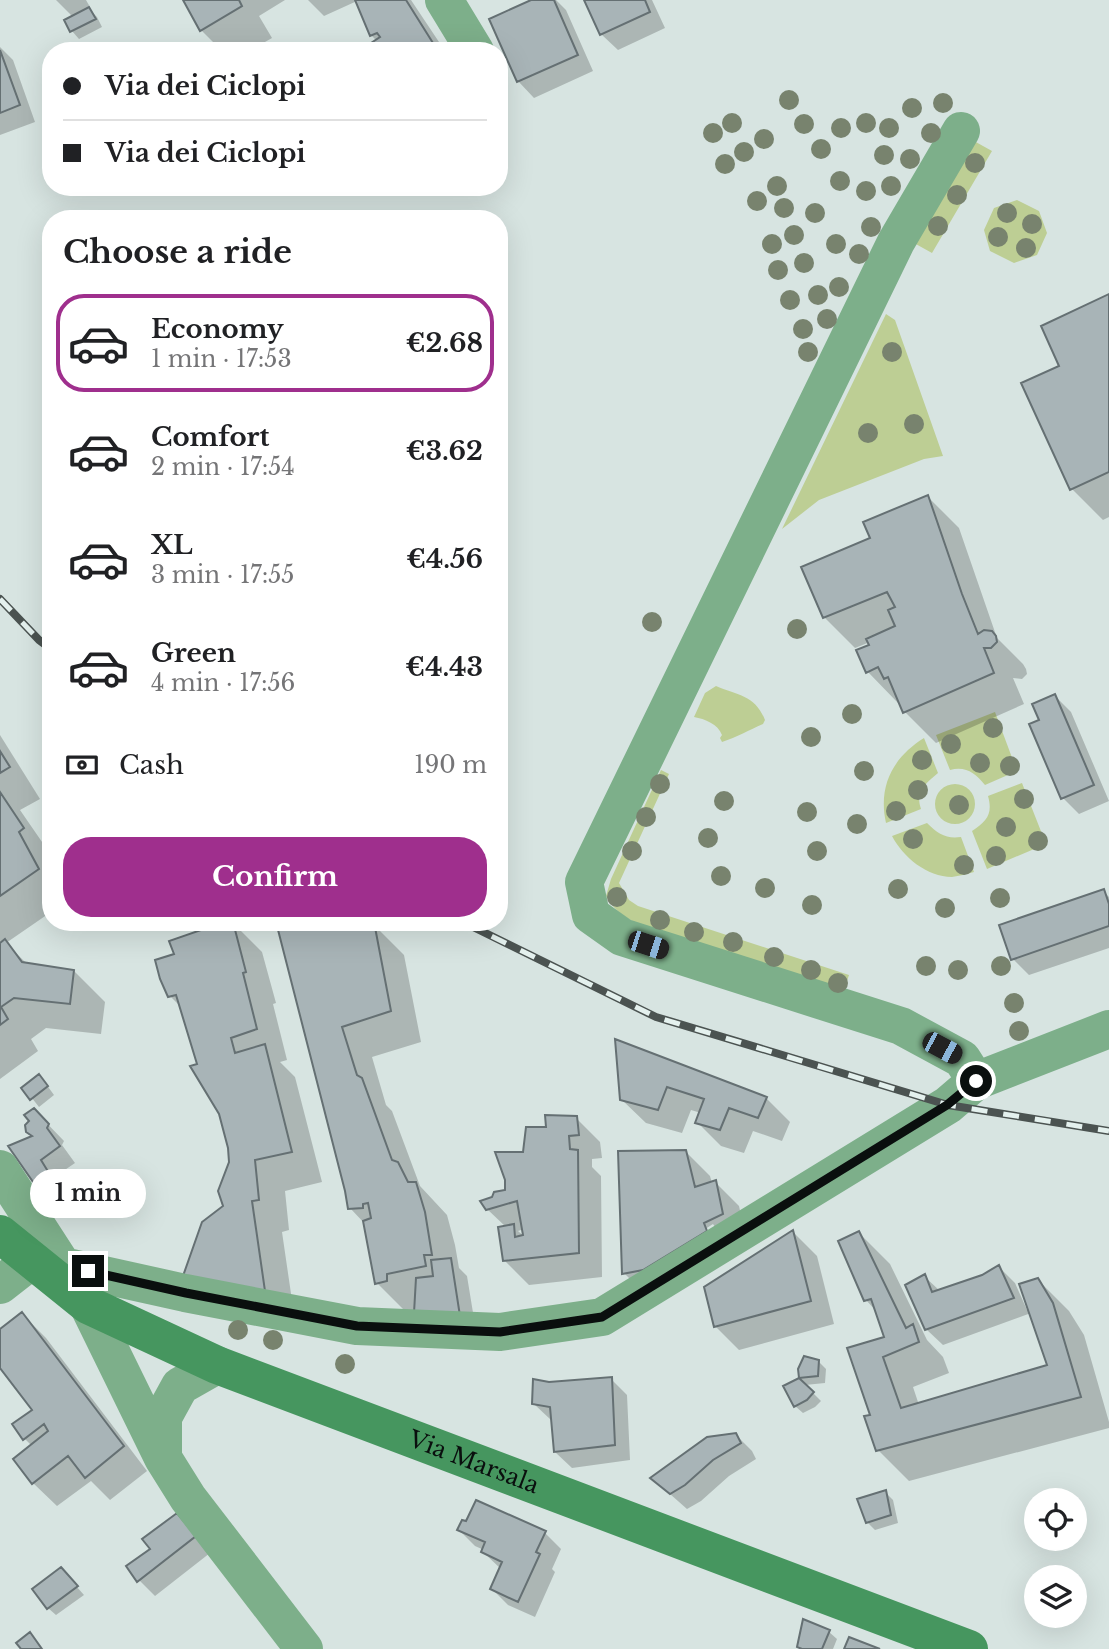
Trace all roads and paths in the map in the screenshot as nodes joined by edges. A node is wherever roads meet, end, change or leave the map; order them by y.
1 (458, 4) edge
2 (472, 42) edge
3 (961, 131) dead end
4 (1109, 1028) edge
5 (976, 1081) junction
6 (0, 1169) edge
7 (0, 1234) edge
8 (44, 1263) junction
9 (0, 1284) edge
10 (88, 1305) junction
11 (217, 1365) junction
12 (163, 1458) junction
13 (304, 1649) edge
14 (969, 1649) edge

1 - 2 street
3 - 5 street
4 - 5 street
5 - 8 street
6 - 8 street
7 - 8 main road, Via Marsala
8 - 9 street
8 - 10 main road, Via Marsala
10 - 11 main road, Via Marsala
10 - 12 street
11 - 12 street
11 - 14 main road, Via Marsala
12 - 13 street

